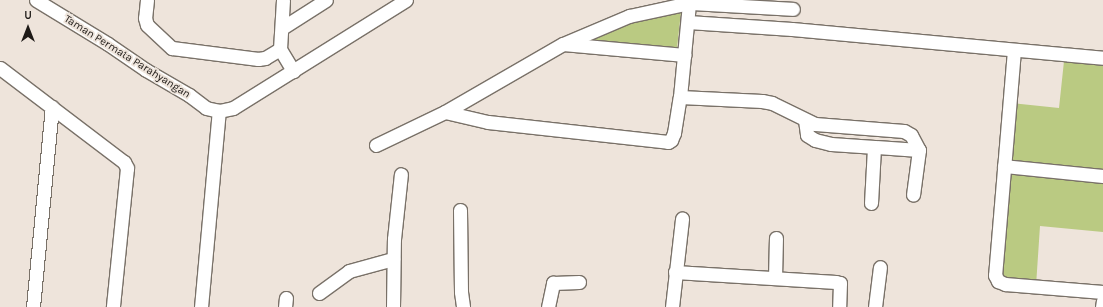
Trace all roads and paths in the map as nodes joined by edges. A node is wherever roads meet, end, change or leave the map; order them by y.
1 (36, 0) edge
2 (147, 0) edge
3 (283, 0) edge
4 (406, 0) edge
5 (317, 2) edge
6 (689, 3) junction
7 (794, 4) edge
8 (688, 22) junction
9 (282, 28) junction
10 (792, 29) junction
11 (563, 44) junction
12 (280, 49) junction
13 (1014, 50) junction
14 (684, 55) junction
15 (1103, 58) edge
16 (0, 68) edge
17 (293, 71) junction
18 (680, 98) junction
19 (52, 107) junction
20 (218, 111) junction
21 (445, 112) junction
22 (805, 120) junction
23 (376, 145) dead end
24 (874, 147) junction
25 (919, 150) junction
26 (1004, 166) junction
27 (401, 174) dead end
28 (1103, 176) edge
29 (913, 195) dead end
30 (871, 203) dead end
31 (460, 210) dead end
32 (682, 219) dead end
33 (776, 238) dead end
34 (393, 259) junction
35 (880, 267) dead end
36 (675, 272) junction
37 (775, 278) junction
38 (579, 282) dead end
39 (1103, 292) edge
40 (319, 293) dead end
41 (1103, 301) edge
42 (32, 307) edge
43 (113, 307) edge
44 (201, 307) edge
45 (393, 307) edge
46 (462, 307) edge
47 (548, 307) edge
48 (672, 307) edge
49 (839, 307) edge
50 (876, 307) edge
51 (1102, 307) edge

1 - 20 street, Taman Permata Parahyangan
2 - 12 street
3 - 9 street
4 - 17 street
5 - 9 street
6 - 7 street
6 - 8 street
6 - 11 street
7 - 10 street
8 - 10 street
8 - 14 street
9 - 12 street
10 - 13 street
11 - 14 street
11 - 21 street
12 - 17 street
13 - 15 street
13 - 26 street
14 - 18 street
16 - 19 street
17 - 20 street
18 - 21 street
18 - 22 street
19 - 42 street
19 - 43 street
20 - 44 street
21 - 23 street
22 - 24 street
22 - 25 street
24 - 25 street
24 - 30 street
25 - 29 street
26 - 28 street
26 - 39 street
27 - 34 street
31 - 46 street
32 - 36 street
33 - 37 street
34 - 40 street
34 - 45 street
35 - 50 street
36 - 37 street
36 - 48 street
37 - 49 street
38 - 47 street
41 - 51 street

